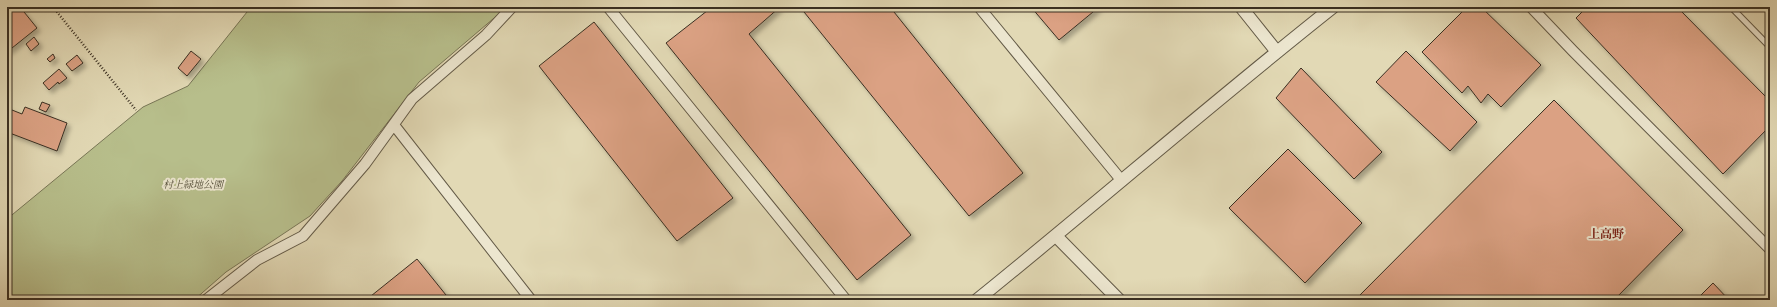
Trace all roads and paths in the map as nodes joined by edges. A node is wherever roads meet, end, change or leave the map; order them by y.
1 (53, 7) edge
2 (512, 7) edge
3 (608, 7) edge
4 (979, 7) edge
5 (1241, 7) edge
6 (1333, 7) edge
7 (1531, 7) edge
8 (1731, 7) edge
9 (1770, 47) edge
10 (1277, 52) junction
11 (136, 110) dead end
12 (394, 125) junction
13 (1122, 181) junction
14 (1056, 236) junction
15 (1770, 249) edge
16 (206, 300) edge
17 (531, 300) edge
18 (846, 300) edge
19 (977, 300) edge
20 (1119, 300) edge

1 - 11 path
2 - 12 street
3 - 18 street
4 - 13 street
5 - 10 street
6 - 10 street
7 - 15 street
8 - 9 lane
10 - 13 street
12 - 16 street
12 - 17 street
13 - 14 street
14 - 19 street
14 - 20 street

